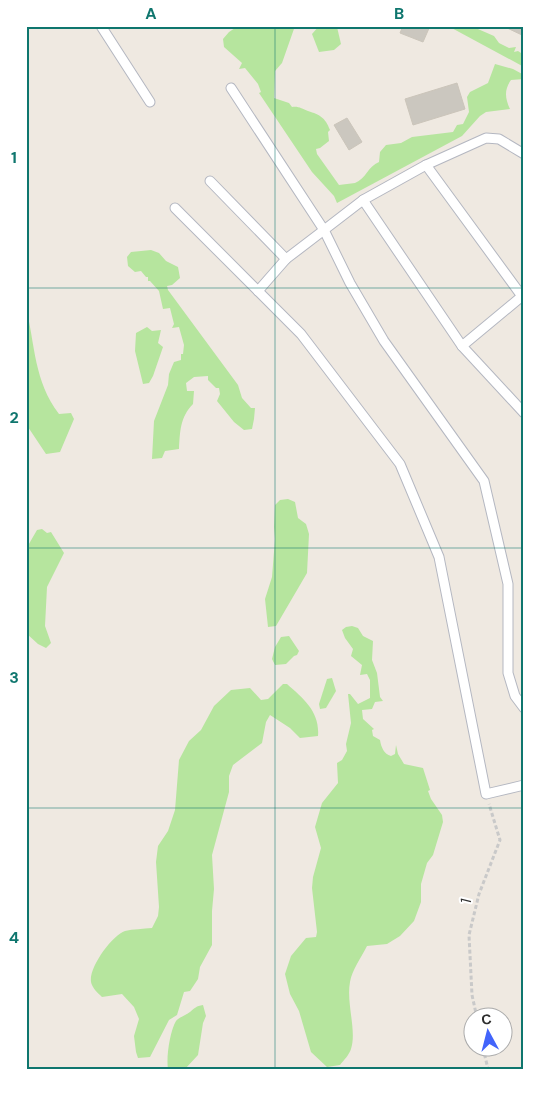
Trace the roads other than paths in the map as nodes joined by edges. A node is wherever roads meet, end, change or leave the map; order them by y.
1 (101, 26) edge
2 (231, 88) dead end
3 (150, 102) dead end
4 (524, 154) edge
5 (426, 165) junction
6 (210, 181) dead end
7 (363, 200) junction
8 (175, 208) dead end
9 (324, 230) junction
10 (286, 259) junction
11 (258, 291) junction
12 (522, 298) edge
13 (462, 346) junction
14 (524, 412) edge
15 (524, 708) edge
16 (524, 785) edge

1 - 3 lane
2 - 9 lane
4 - 5 lane
5 - 7 lane
5 - 12 lane
6 - 10 lane
7 - 9 lane
7 - 13 lane
8 - 11 lane
9 - 10 lane
9 - 15 lane
10 - 11 lane
11 - 16 lane
12 - 13 lane
13 - 14 lane

